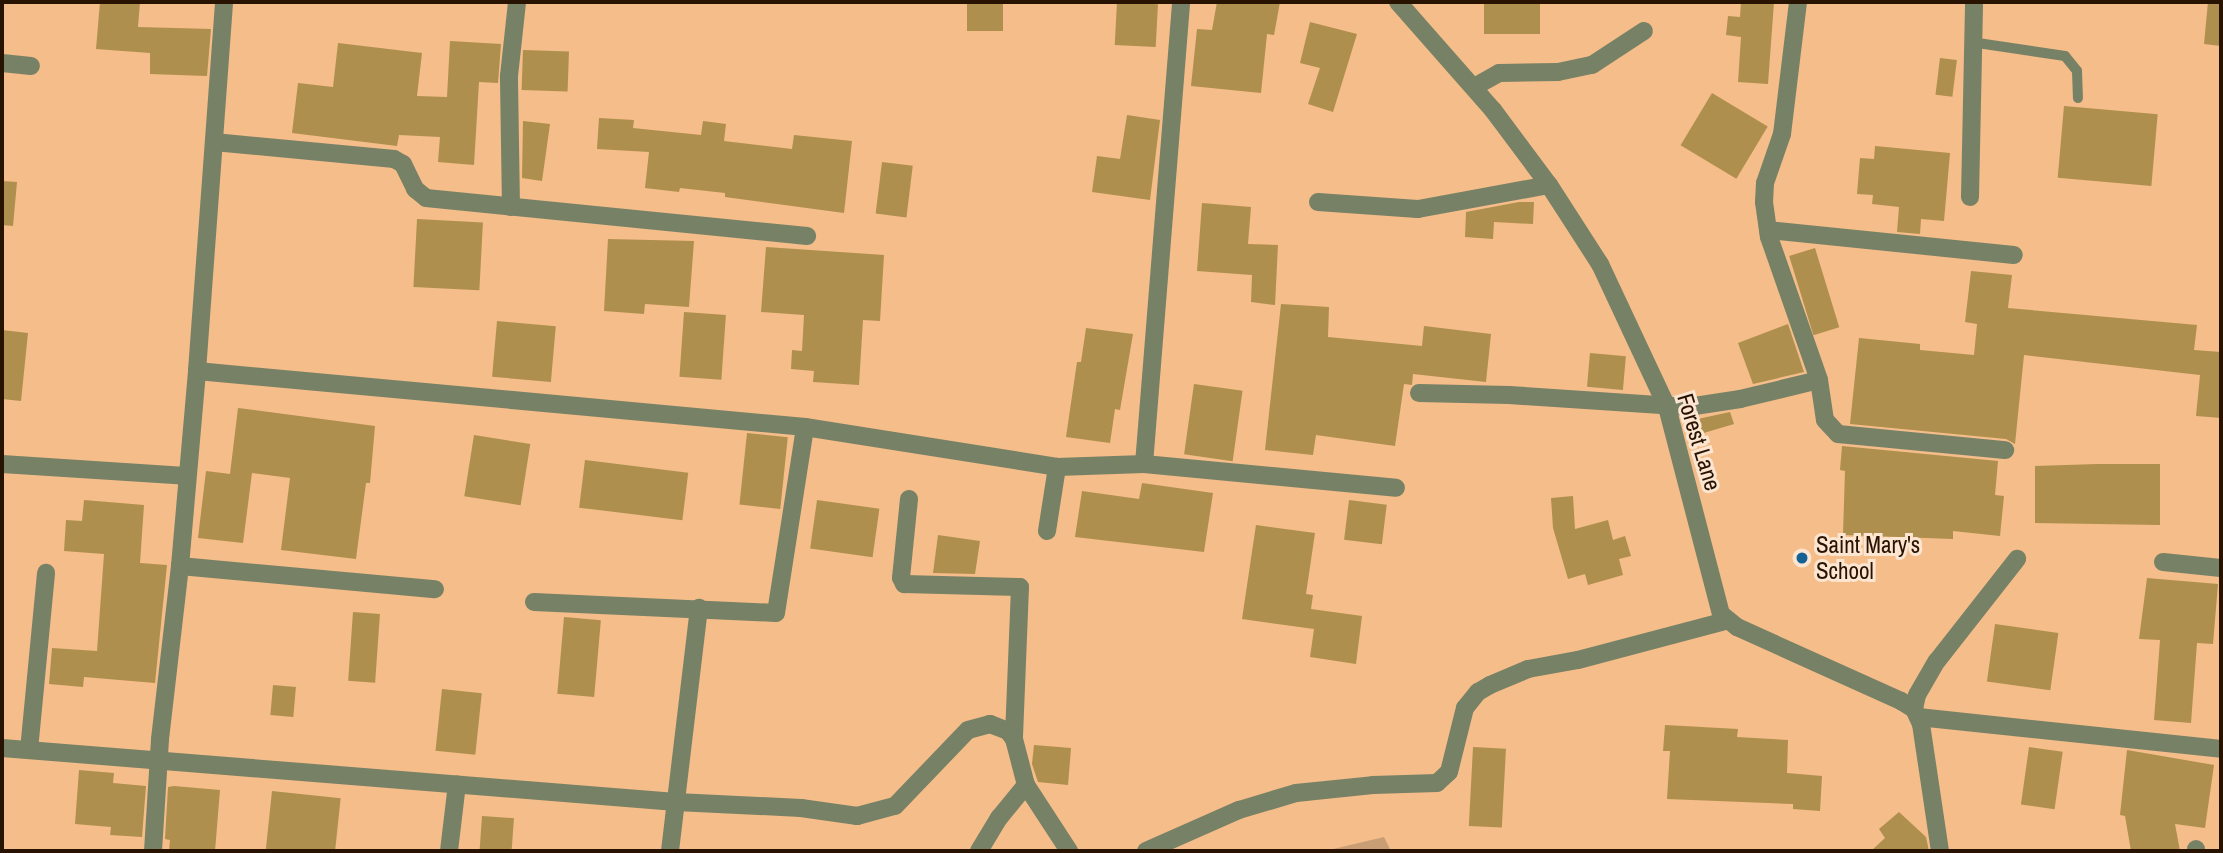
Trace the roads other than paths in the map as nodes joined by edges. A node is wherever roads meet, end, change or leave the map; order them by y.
1 (224, 2) edge
2 (517, 2) edge
3 (1181, 2) edge
4 (1398, 2) edge
5 (1798, 2) edge
6 (1974, 2) edge
7 (1644, 31) dead end
8 (1971, 42) junction
9 (2, 63) edge
10 (31, 66) dead end
11 (1474, 87) junction
12 (2078, 99) dead end
13 (214, 142) junction
14 (1549, 185) junction
15 (1970, 197) dead end
16 (1318, 202) dead end
17 (511, 207) junction
18 (1768, 230) junction
19 (807, 236) dead end
20 (2014, 255) dead end
21 (197, 371) junction
22 (1819, 380) junction
23 (1419, 393) dead end
24 (1667, 407) junction
25 (805, 427) junction
26 (2005, 450) dead end
27 (2, 464) edge
28 (1144, 464) junction
29 (1057, 467) junction
30 (186, 476) junction
31 (1396, 488) dead end
32 (909, 499) dead end
33 (1046, 531) dead end
34 (2017, 559) dead end
35 (2163, 562) dead end
36 (180, 566) junction
37 (2221, 568) edge
38 (46, 573) dead end
39 (435, 589) dead end
40 (534, 602) dead end
41 (699, 608) junction
42 (1727, 621) junction
43 (1916, 713) junction
44 (1014, 739) junction
45 (2, 748) edge
46 (2221, 749) edge
47 (29, 750) junction
48 (159, 762) junction
49 (457, 784) junction
50 (1026, 785) junction
51 (676, 802) junction
52 (153, 851) edge
53 (449, 851) edge
54 (670, 851) edge
55 (979, 851) edge
56 (1069, 851) edge
57 (1146, 851) edge
58 (1940, 851) edge

1 - 13 street
2 - 17 street
3 - 28 street
4 - 11 street, Forest Lane
5 - 18 street
6 - 8 street
7 - 11 street
8 - 12 lane
8 - 15 street
9 - 10 street
11 - 14 street, Forest Lane
13 - 17 street
13 - 21 street
14 - 16 street
14 - 24 street, Forest Lane
17 - 19 street
18 - 20 street
18 - 22 street
21 - 25 street
21 - 30 street
22 - 24 street
22 - 26 street
23 - 24 street
24 - 42 street, Forest Lane
25 - 29 street
25 - 41 street
27 - 30 street
28 - 29 street
28 - 31 street
29 - 33 street
30 - 36 street
32 - 44 street
34 - 43 street
35 - 37 street
36 - 39 street
36 - 48 street
38 - 47 street
40 - 41 street
41 - 51 street
42 - 43 street
42 - 57 street
43 - 46 street
43 - 58 street
44 - 50 street
44 - 51 street
45 - 47 street
47 - 48 street
48 - 49 street
48 - 52 street
49 - 51 street
49 - 53 street
50 - 55 street
50 - 56 street
51 - 54 street

